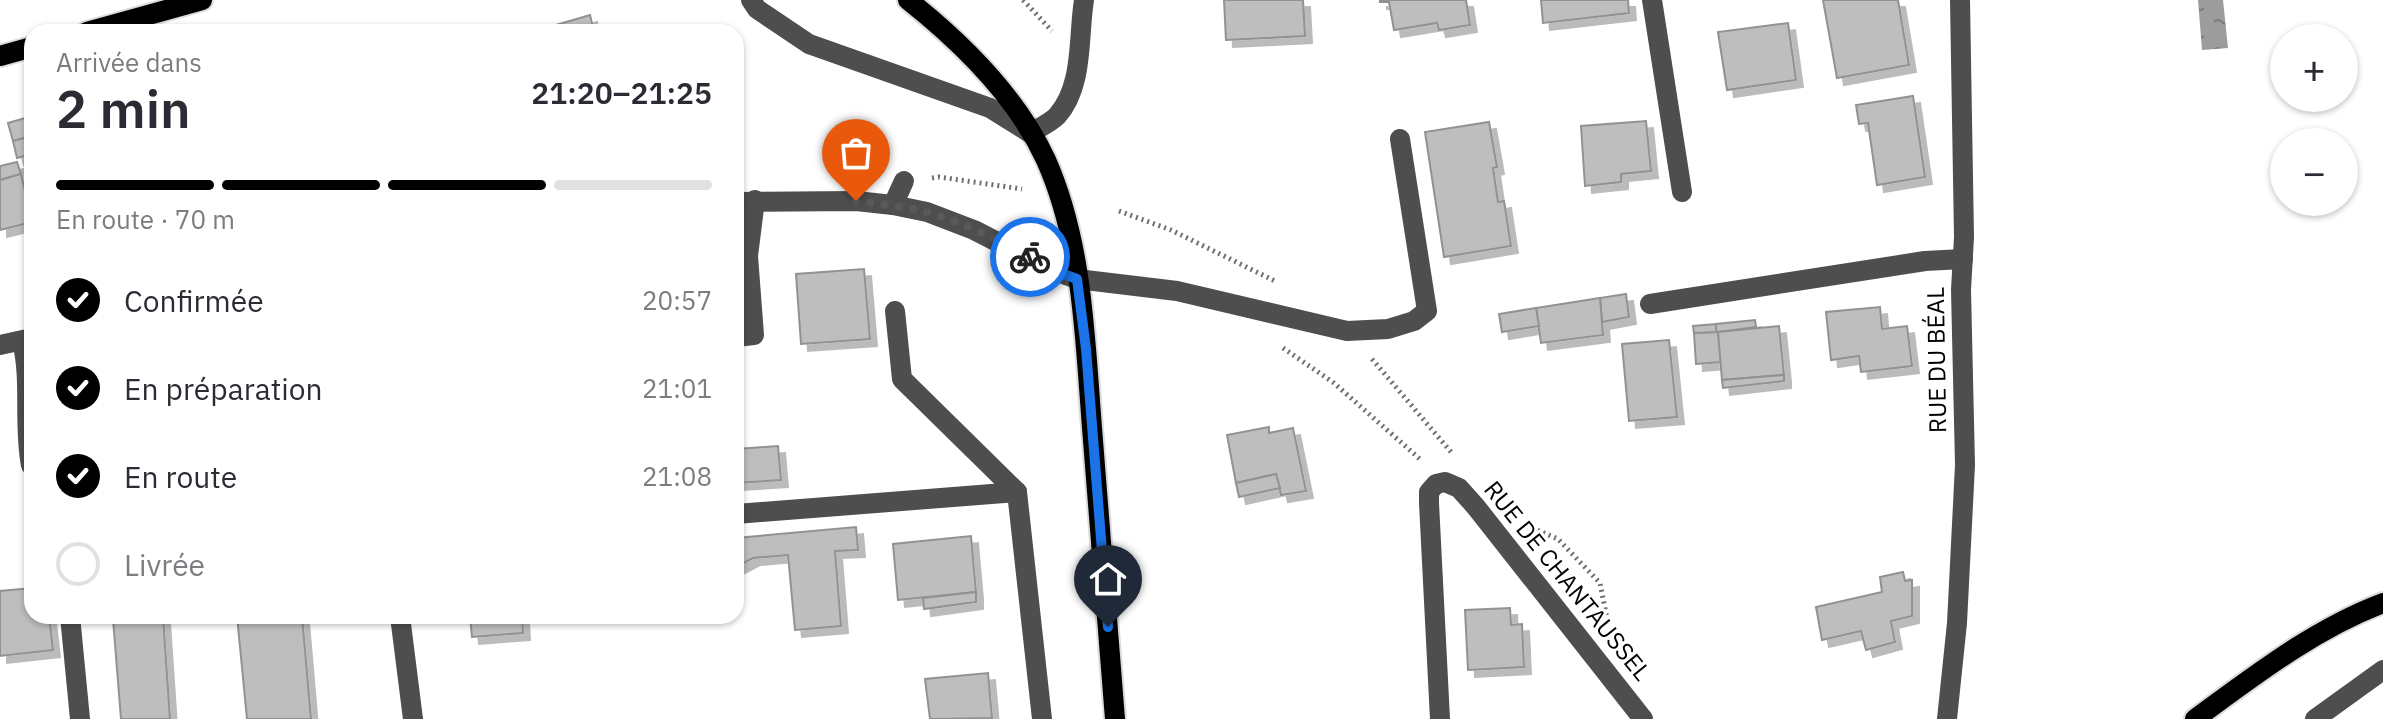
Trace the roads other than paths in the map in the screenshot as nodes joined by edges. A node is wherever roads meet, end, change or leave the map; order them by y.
1 (202, 0) edge
2 (751, 0) edge
3 (908, 0) edge
4 (1084, 0) edge
5 (1652, 0) edge
6 (1960, 0) edge
7 (116, 24) edge
8 (24, 49) edge
9 (0, 56) edge
10 (1030, 133) junction
11 (1400, 139) dead end
12 (904, 181) road end
13 (1682, 192) dead end
14 (745, 201) edge
15 (893, 205) junction
16 (1963, 259) junction
17 (1077, 279) junction
18 (1650, 304) dead end
19 (895, 311) dead end
20 (744, 336) edge
21 (24, 341) edge
22 (0, 345) edge
23 (1017, 492) junction
24 (744, 513) edge
25 (2383, 603) edge
26 (71, 624) edge
27 (401, 624) edge
28 (2383, 670) edge
29 (80, 719) edge
30 (413, 719) edge
31 (1042, 719) edge
32 (1115, 719) edge
33 (1440, 719) edge
34 (1643, 719) edge
35 (1947, 719) edge
36 (2195, 719) edge
37 (2315, 719) edge

1 - 7 main road
2 - 10 street
3 - 10 main road
4 - 10 street
5 - 13 street
6 - 16 street, RUE DU BÉAL
8 - 9 main road
10 - 17 main road
11 - 17 street
12 - 15 street
14 - 15 street
14 - 20 street
15 - 17 street
16 - 18 street
16 - 35 street, RUE DU BÉAL
17 - 32 main road
19 - 23 street
21 - 22 street
23 - 24 street
23 - 31 street
25 - 36 main road
26 - 29 street
27 - 30 street
28 - 37 street
33 - 34 street, RUE DE CHANTAUSSEL

